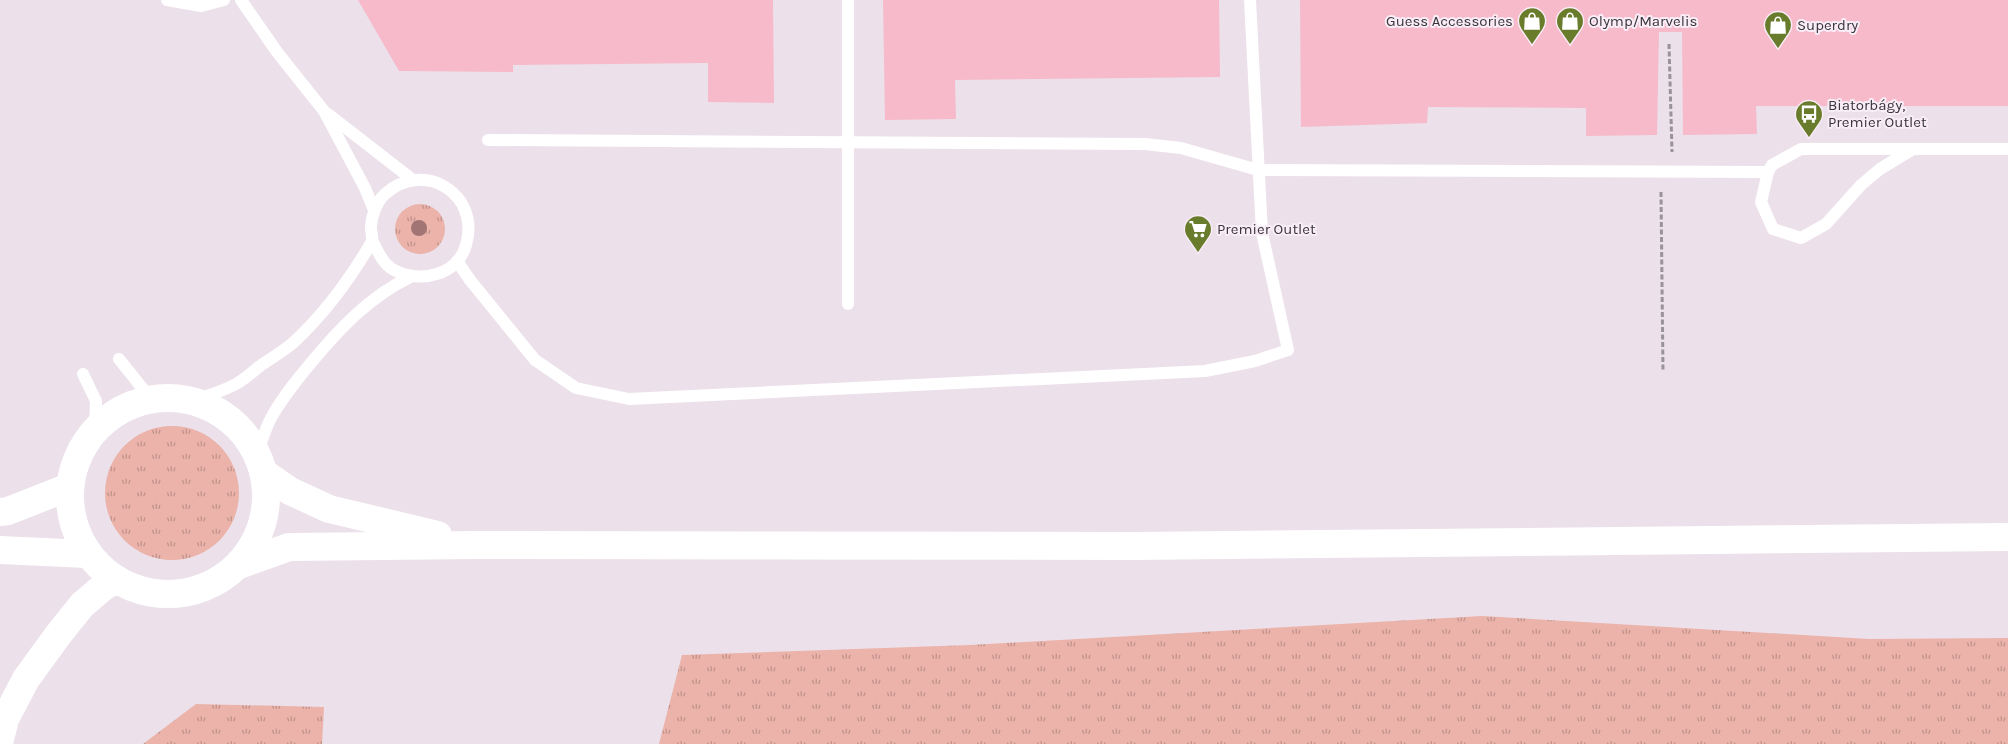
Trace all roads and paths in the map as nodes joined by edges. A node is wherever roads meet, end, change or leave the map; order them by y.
1 (167, 0) edge
2 (224, 0) edge
3 (241, 0) edge
4 (848, 0) edge
5 (1250, 0) edge
6 (1669, 44) dead end
7 (324, 111) junction
8 (488, 140) dead end
9 (848, 142) junction
10 (1914, 149) junction
11 (2008, 149) edge
12 (1258, 170) junction
13 (1672, 171) junction
14 (1768, 172) junction
15 (413, 180) junction
16 (374, 210) junction
17 (372, 240) junction
18 (457, 261) junction
19 (410, 277) junction
20 (848, 304) dead end
21 (119, 359) dead end
22 (1662, 372) dead end
23 (83, 374) dead end
24 (150, 399) junction
25 (193, 400) junction
26 (95, 429) junction
27 (260, 463) junction
28 (69, 487) junction
29 (0, 512) edge
30 (2008, 537) edge
31 (478, 545) junction
32 (0, 550) edge
33 (87, 554) junction
34 (239, 565) junction
35 (116, 580) junction
36 (0, 740) edge

1 - 2 lane
3 - 7 lane
4 - 9 lane
5 - 12 lane
6 - 13 path
7 - 15 lane
7 - 16 lane
8 - 9 lane
9 - 12 lane
9 - 20 lane
10 - 11 lane
10 - 14 lane
10 - 14 lane
12 - 13 lane
12 - 18 lane
13 - 14 lane
13 - 22 path
15 - 16 lane
15 - 18 lane
16 - 17 lane
17 - 19 lane
17 - 25 lane
18 - 19 lane
19 - 27 lane
21 - 24 lane
23 - 26 lane
24 - 25 main road
24 - 26 main road
25 - 27 main road
26 - 28 main road
27 - 31 main road
27 - 34 main road
28 - 29 main road
28 - 33 main road
30 - 31 main road
31 - 34 main road
32 - 33 main road
33 - 35 main road
34 - 35 main road
35 - 36 main road

